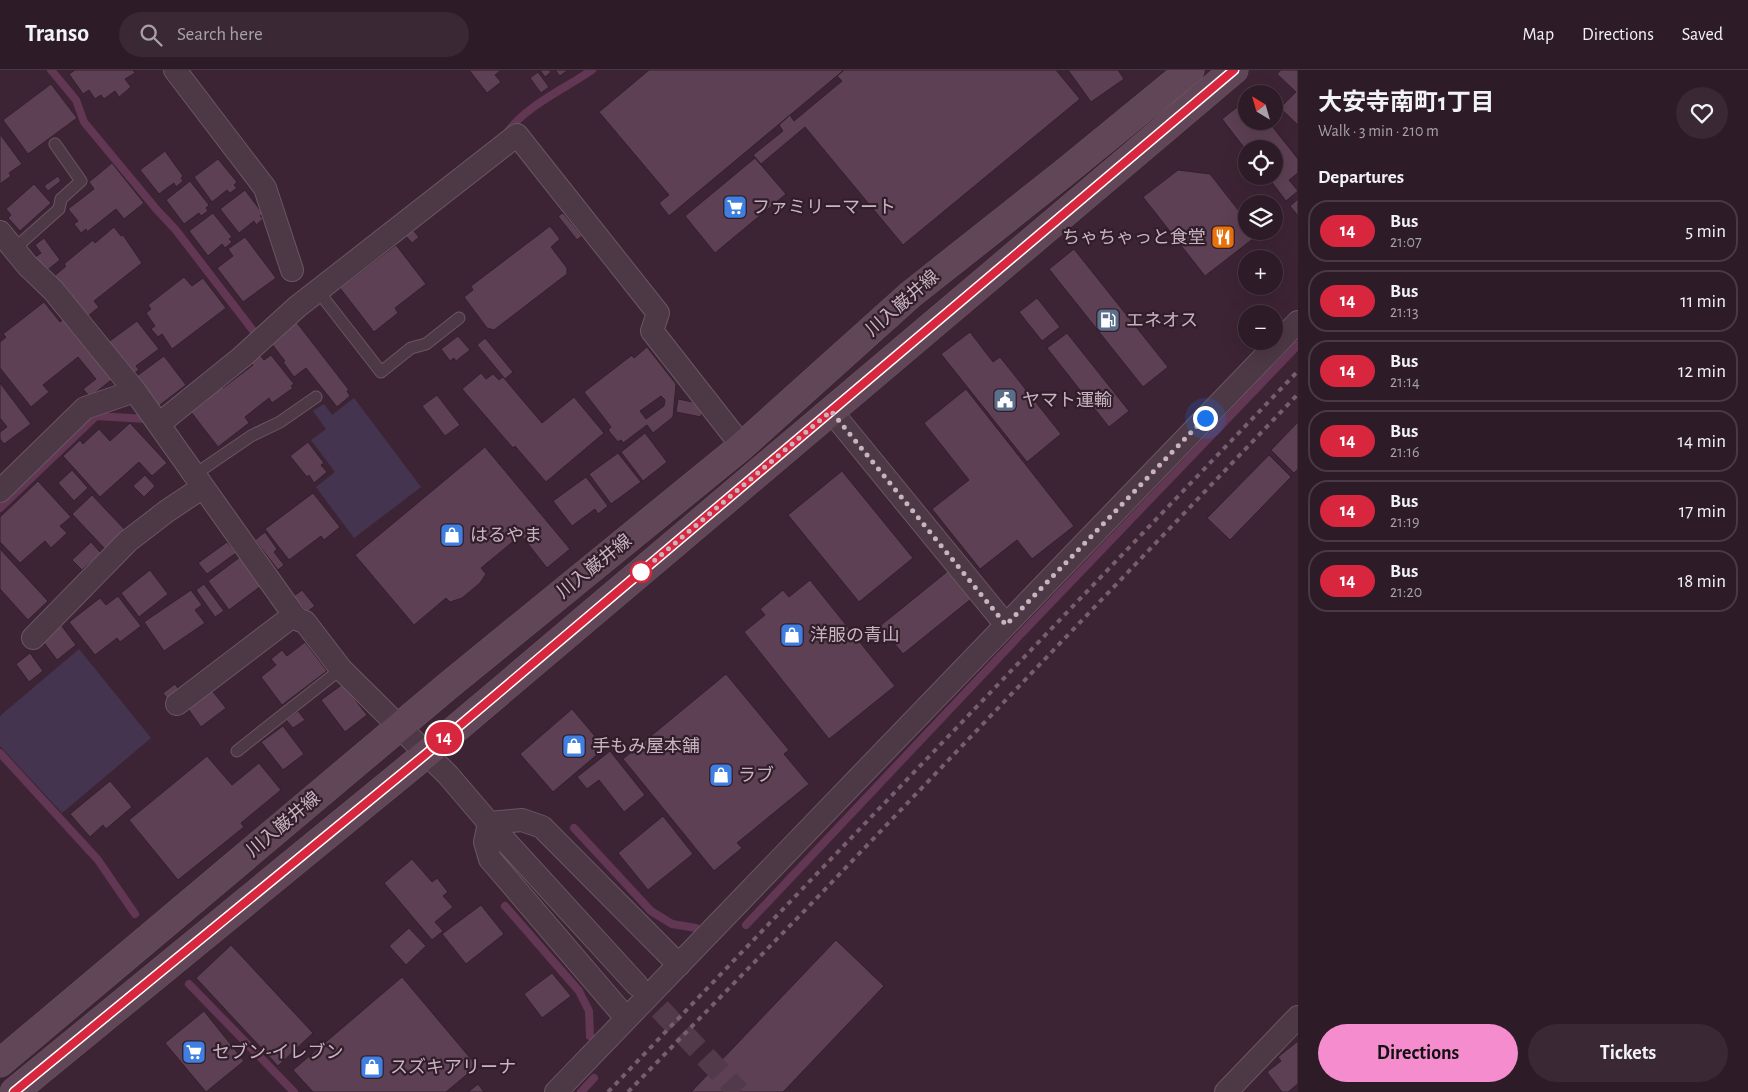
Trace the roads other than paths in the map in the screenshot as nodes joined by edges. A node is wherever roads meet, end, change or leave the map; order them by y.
1 (175, 70) edge
2 (1190, 70) edge
3 (1234, 70) edge
4 (55, 144) dead end
5 (0, 232) edge
6 (14, 249) junction
7 (292, 270) dead end
8 (318, 291) junction
9 (459, 318) dead end
10 (1298, 322) edge
11 (136, 391) junction
12 (316, 397) dead end
13 (831, 411) junction
14 (154, 417) junction
15 (742, 446) junction
16 (198, 481) junction
17 (0, 491) edge
18 (294, 615) junction
19 (1006, 625) junction
20 (33, 638) dead end
21 (341, 669) junction
22 (177, 704) dead end
23 (399, 727) junction
24 (238, 751) dead end
25 (426, 754) junction
26 (489, 823) junction
27 (679, 965) junction
28 (637, 985) tunnel mouth
29 (1298, 1017) edge
30 (626, 1018) junction
31 (0, 1064) edge
32 (14, 1092) edge
33 (556, 1092) edge
34 (1226, 1092) edge

1 - 7 street
2 - 15 main road, 川入巌井線
3 - 13 main road, 川入巌井線
4 - 6 lane
5 - 6 street
6 - 11 street
8 - 9 lane
8 - 14 street
8 - 15 street
10 - 19 street
11 - 14 street
11 - 17 street
12 - 16 lane
13 - 19 street
13 - 25 main road, 川入巌井線
14 - 16 street
15 - 23 main road, 川入巌井線
16 - 18 street
16 - 20 street
18 - 21 street
18 - 22 street
19 - 27 street
21 - 23 street
21 - 24 lane
23 - 25 street
23 - 31 main road, 川入巌井線
25 - 26 street
25 - 32 main road, 川入巌井線
26 - 27 street
26 - 28 street
26 - 30 street
27 - 30 street
29 - 34 street
30 - 33 street

